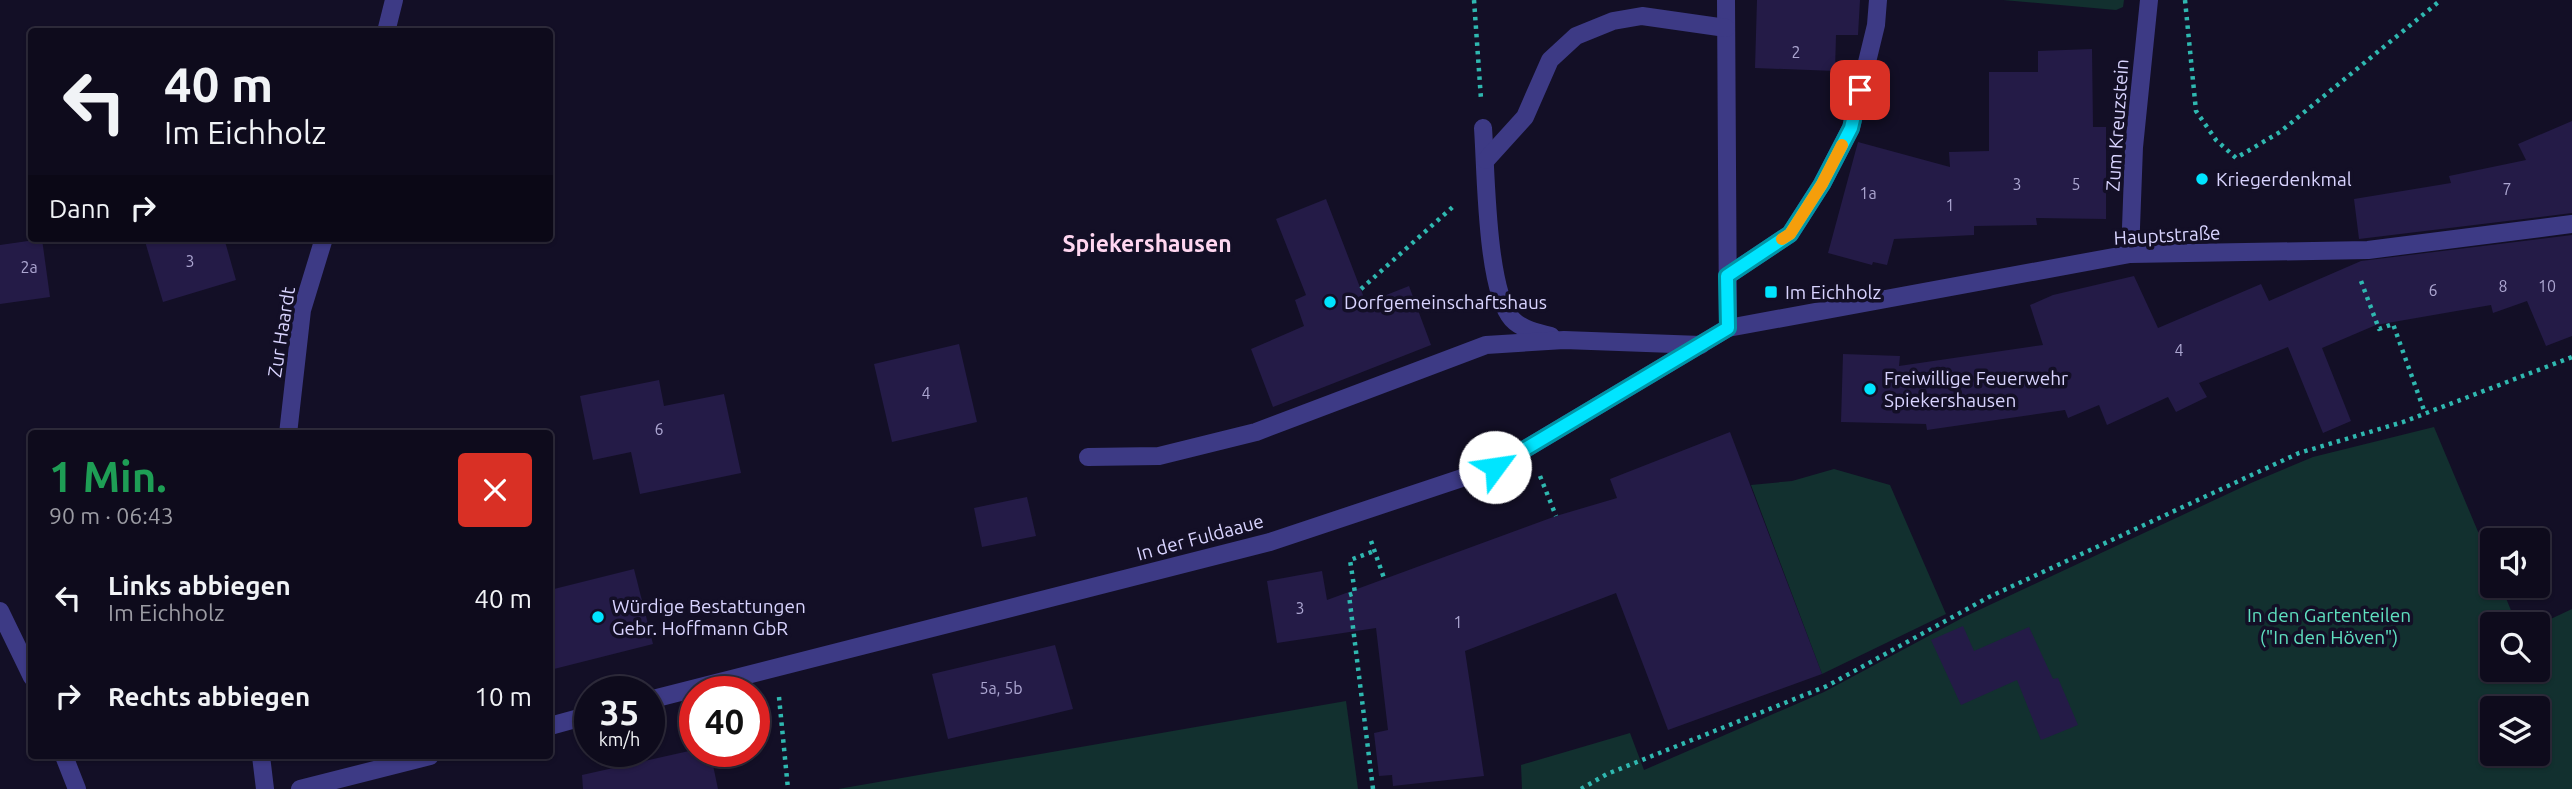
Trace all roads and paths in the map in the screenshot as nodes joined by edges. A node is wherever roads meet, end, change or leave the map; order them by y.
1 (394, 0) edge
2 (1474, 0) edge
3 (1726, 0) edge
4 (1878, 0) edge
5 (2149, 0) edge
6 (2185, 0) edge
7 (2441, 0) edge
8 (387, 28) edge
9 (1726, 28) junction
10 (1483, 128) joint
11 (1486, 160) junction
12 (1486, 195) junction
13 (2572, 224) edge
14 (323, 242) edge
15 (2130, 254) junction
16 (1727, 276) junction
17 (2363, 287) dead end
18 (1361, 289) dead end
19 (1728, 328) junction
20 (1564, 340) junction
21 (1701, 345) junction
22 (2572, 358) edge
23 (2425, 413) junction
24 (288, 430) edge
25 (1088, 457) dead end
26 (1536, 466) dead end
27 (1556, 516) dead end
28 (1368, 530) dead end
29 (1374, 551) junction
30 (1385, 581) dead end
31 (0, 611) edge
32 (776, 668) junction
33 (28, 669) edge
34 (665, 696) edge
35 (574, 719) edge
36 (553, 725) edge
37 (65, 759) edge
38 (261, 759) edge
39 (418, 759) edge
40 (77, 789) edge
41 (265, 789) edge
42 (300, 789) edge
43 (788, 789) edge
44 (1373, 789) edge
45 (1581, 789) edge

1 - 8 street
2 - 10 path
3 - 9 street
4 - 16 street
5 - 15 street, Zum Kreuzstein
6 - 7 path
9 - 11 street
9 - 16 street
10 - 11 street
11 - 12 street
12 - 18 path
12 - 20 street
13 - 15 street, Hauptstraße
14 - 24 street, Zur Haardt
15 - 19 street, Hauptstraße
16 - 19 street
17 - 23 path
19 - 21 street, In der Fuldaaue
20 - 21 street
20 - 25 street
21 - 32 street, In der Fuldaaue
22 - 23 path
23 - 45 path
26 - 27 path
28 - 29 path
29 - 30 path
29 - 44 path
31 - 33 street
32 - 34 street, In der Fuldaaue
32 - 43 path
35 - 36 street
37 - 40 street
38 - 41 street
39 - 42 street

